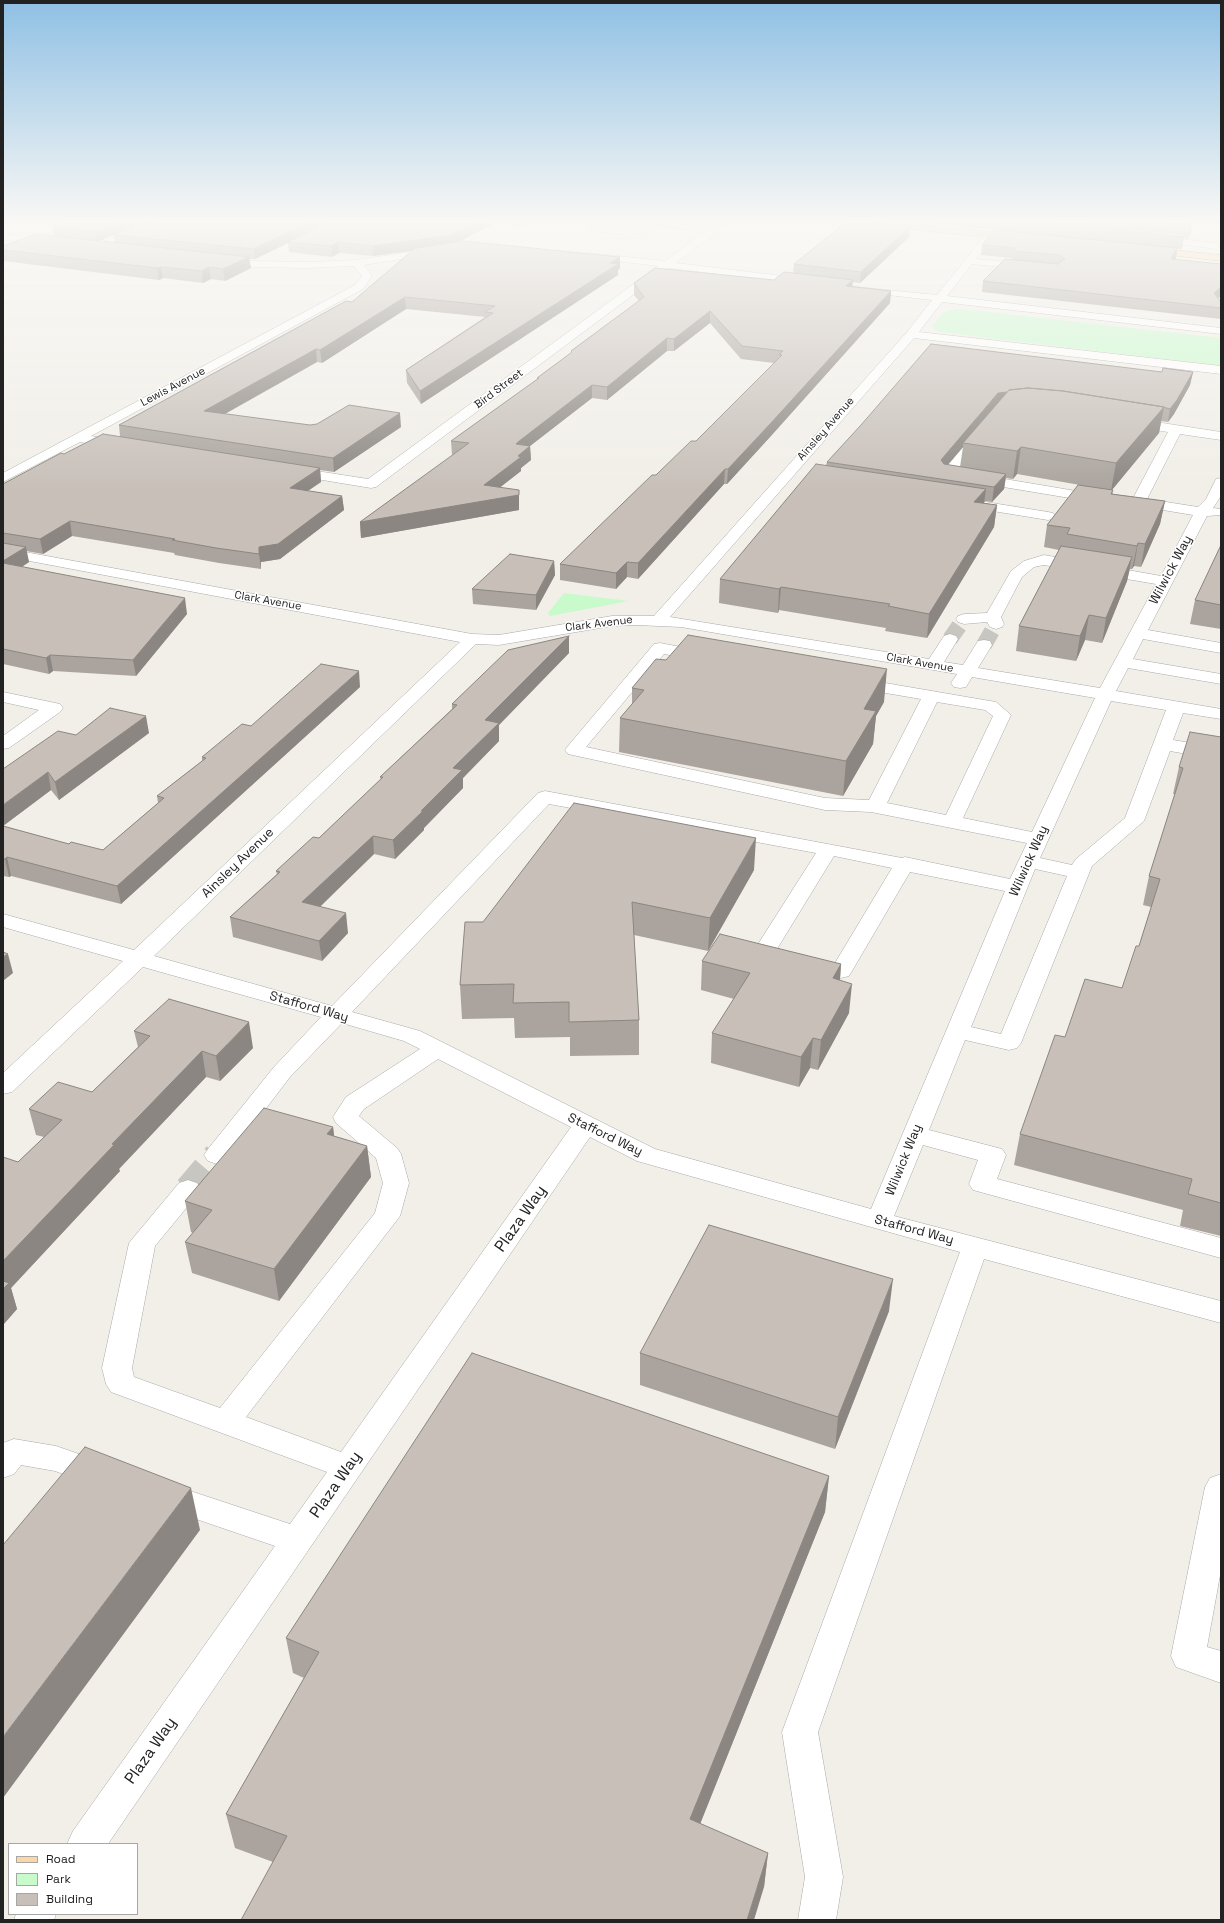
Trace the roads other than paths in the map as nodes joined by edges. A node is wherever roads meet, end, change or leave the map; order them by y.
1 (311, 313) edge
2 (601, 313) edge
3 (929, 313) edge
4 (1061, 313) edge
5 (1221, 331) edge
6 (911, 334) junction
7 (1221, 370) edge
8 (1114, 420) edge
9 (986, 428) edge
10 (1176, 430) junction
11 (1221, 436) edge
12 (79, 438) junction
13 (134, 447) edge
14 (276, 469) edge
15 (786, 476) junction
16 (3, 478) edge
17 (803, 478) edge
18 (1221, 482) edge
19 (953, 501) edge
20 (1138, 502) junction
21 (1211, 512) edge
22 (1048, 516) dead end
23 (3, 552) edge
24 (1165, 581) junction
25 (964, 619) dead end
26 (658, 621) junction
27 (1138, 633) junction
28 (472, 639) junction
29 (950, 639) tunnel mouth
30 (984, 645) tunnel mouth
31 (1221, 648) edge
32 (722, 659) edge
33 (1123, 662) junction
34 (934, 665) junction
35 (967, 671) junction
36 (1221, 679) edge
37 (838, 680) edge
38 (1105, 695) junction
39 (932, 696) junction
40 (3, 697) edge
41 (951, 700) junction
42 (1176, 707) junction
43 (1221, 714) edge
44 (3, 744) edge
45 (1163, 744) junction
46 (1221, 754) edge
47 (875, 807) junction
48 (952, 822) junction
49 (1039, 838) junction
50 (828, 848) junction
51 (1029, 862) junction
52 (905, 863) junction
53 (1079, 872) junction
54 (1018, 887) junction
55 (3, 920) edge
56 (139, 958) junction
57 (337, 1015) junction
58 (958, 1031) junction
59 (437, 1049) junction
60 (3, 1086) edge
61 (586, 1125) junction
62 (915, 1135) junction
63 (218, 1155) tunnel mouth
64 (188, 1189) tunnel mouth
65 (879, 1221) junction
66 (975, 1246) junction
67 (1221, 1248) edge
68 (1221, 1312) edge
69 (225, 1423) junction
70 (3, 1465) edge
71 (348, 1467) junction
72 (1221, 1487) edge
73 (298, 1540) junction
74 (1221, 1668) edge
75 (87, 1843) edge
76 (817, 1920) edge

1 - 12 street, Lewis Avenue
2 - 14 street, Bird Street
3 - 6 street, Ainsley Avenue
4 - 5 street
6 - 7 street
6 - 15 street, Ainsley Avenue
8 - 10 street
9 - 20 street
10 - 11 street
10 - 20 street
12 - 13 street
12 - 16 street, Lewis Avenue
15 - 17 street
15 - 26 street, Ainsley Avenue
18 - 21 street, Wilwick Way
19 - 22 street
20 - 21 street
21 - 24 street, Wilwick Way
23 - 28 street, Clark Avenue
24 - 25 street
24 - 27 street, Wilwick Way
26 - 28 street, Clark Avenue
26 - 34 street, Clark Avenue
27 - 31 street
27 - 33 street, Wilwick Way
28 - 56 street, Ainsley Avenue
29 - 34 street
30 - 35 street
32 - 47 street
33 - 36 street
33 - 38 street, Wilwick Way
34 - 35 street, Clark Avenue
35 - 38 street, Clark Avenue
35 - 41 street
37 - 39 street
38 - 42 street, Clark Avenue
38 - 49 street, Wilwick Way
39 - 41 street
39 - 47 street
40 - 44 street
41 - 48 street
42 - 43 street, Clark Avenue
42 - 45 street
45 - 46 street
45 - 53 street
47 - 48 street
48 - 49 street
49 - 51 street, Wilwick Way
50 - 52 street
50 - 52 street
50 - 57 street
51 - 53 street
51 - 54 street, Wilwick Way
52 - 54 street
53 - 58 street
54 - 58 street, Wilwick Way
55 - 56 street, Stafford Way
56 - 57 street, Stafford Way
56 - 60 street, Ainsley Avenue
57 - 59 street, Stafford Way
57 - 63 street
58 - 62 street, Wilwick Way
59 - 61 street, Stafford Way
59 - 69 street
61 - 65 street, Stafford Way
61 - 71 street, Plaza Way
62 - 65 street, Wilwick Way
62 - 67 street
64 - 69 street
65 - 66 street, Stafford Way
66 - 68 street, Stafford Way
66 - 76 street
69 - 71 street
70 - 73 street
71 - 73 street, Plaza Way
72 - 74 street
73 - 75 street, Plaza Way

